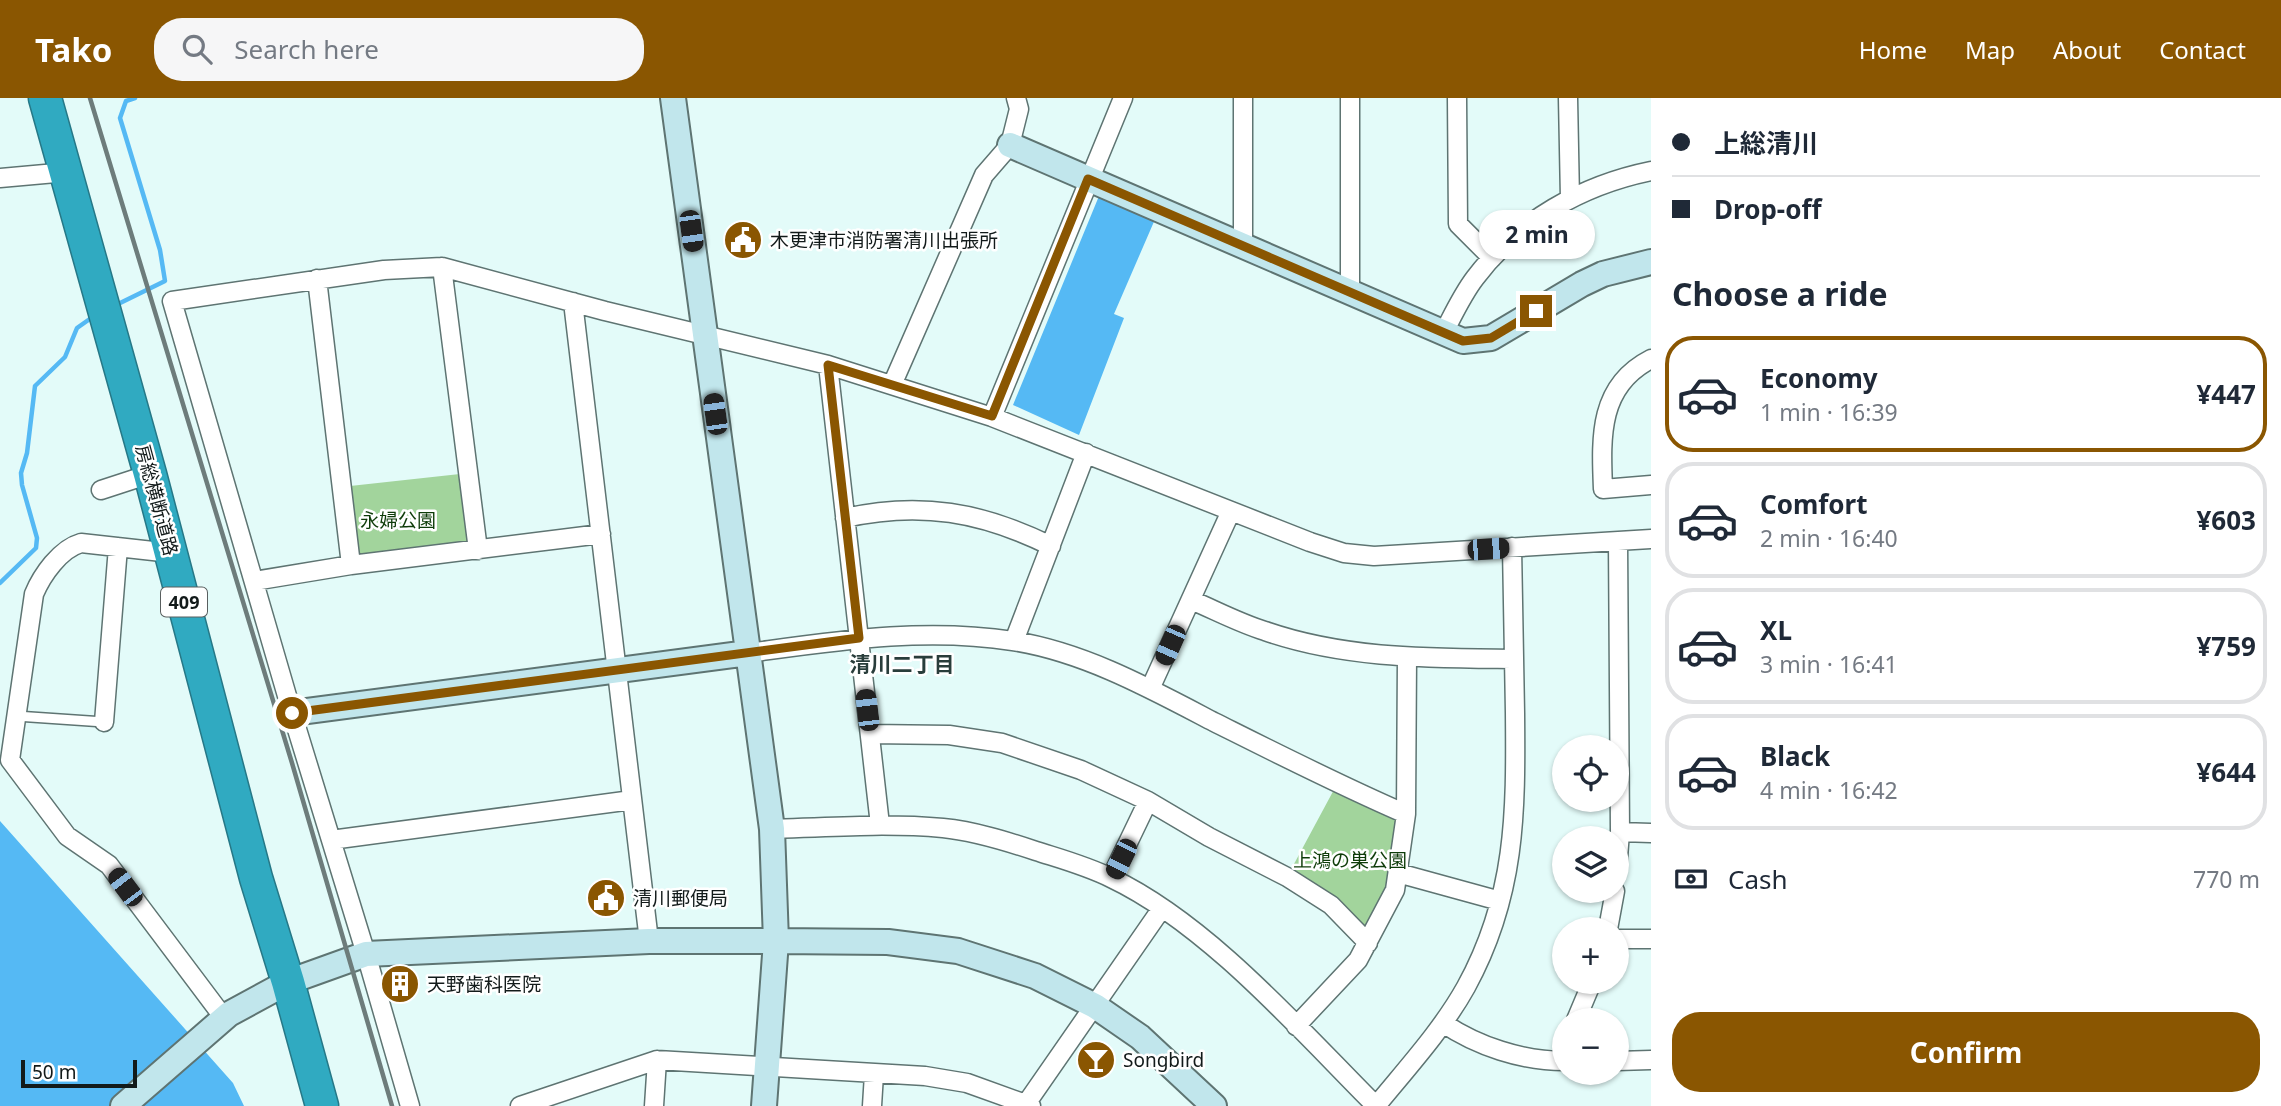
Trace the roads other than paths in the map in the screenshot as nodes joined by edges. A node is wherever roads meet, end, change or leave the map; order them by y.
1 (45, 98) edge
2 (673, 98) edge
3 (1016, 98) edge
4 (1124, 98) edge
5 (1243, 98) edge
6 (1350, 98) edge
7 (1457, 98) edge
8 (1568, 98) edge
9 (1010, 145) junction
10 (1651, 171) edge
11 (67, 173) junction
12 (0, 178) edge
13 (1088, 179) junction
14 (1570, 199) junction
15 (1242, 247) junction
16 (1492, 258) junction
17 (1651, 262) edge
18 (442, 267) junction
19 (317, 279) junction
20 (1350, 293) junction
21 (573, 302) junction
22 (1443, 334) junction
23 (704, 335) junction
24 (1651, 359) edge
25 (828, 365) junction
26 (892, 385) junction
27 (992, 416) junction
28 (1086, 453) junction
29 (150, 474) junction
30 (1651, 485) edge
31 (101, 490) dead end
32 (1231, 511) junction
33 (845, 517) junction
34 (601, 534) junction
35 (1651, 539) edge
36 (1618, 541) junction
37 (1051, 546) junction
38 (118, 547) junction
39 (1512, 547) junction
40 (478, 550) junction
41 (171, 553) junction
42 (351, 565) junction
43 (254, 581) junction
44 (1191, 600) junction
45 (859, 638) junction
46 (1014, 641) junction
47 (748, 653) junction
48 (1407, 657) junction
49 (1514, 659) junction
50 (617, 670) junction
51 (1150, 689) junction
52 (292, 713) junction
53 (16, 716) junction
54 (104, 722) joint
55 (870, 734) junction
56 (5, 759) edge
57 (632, 800) junction
58 (1148, 801) junction
59 (1406, 814) junction
60 (880, 825) junction
61 (1620, 826) edge
62 (772, 829) junction
63 (1629, 832) edge
64 (1651, 833) edge
65 (331, 840) junction
66 (1398, 873) junction
67 (1111, 878) junction
68 (1500, 901) junction
69 (1162, 908) junction
70 (1629, 939) edge
71 (1651, 939) edge
72 (649, 941) junction
73 (776, 941) junction
74 (1368, 943) junction
75 (366, 954) junction
76 (288, 982) junction
77 (1095, 1006) junction
78 (1443, 1023) junction
79 (216, 1025) junction
80 (1296, 1026) junction
81 (657, 1060) junction
82 (1552, 1060) edge
83 (1629, 1060) edge
84 (1651, 1060) edge
85 (767, 1068) junction
86 (874, 1074) junction
87 (557, 1100) edge
88 (1024, 1104) edge
89 (123, 1106) edge
90 (322, 1106) edge
91 (410, 1106) edge
92 (520, 1106) edge
93 (654, 1106) edge
94 (764, 1106) edge
95 (872, 1106) edge
96 (1214, 1106) edge
97 (1376, 1106) edge

1 - 11 highway, 房総横断道路 / 409
2 - 23 street
3 - 9 street
4 - 13 street
5 - 15 street
6 - 20 street
7 - 16 street
8 - 14 street
9 - 13 street
9 - 26 street
10 - 14 street
11 - 12 street
11 - 29 highway, 房総横断道路 / 409
13 - 15 street
13 - 27 street
14 - 16 street
15 - 20 street
16 - 22 street
17 - 22 street
18 - 19 street
18 - 21 street
18 - 40 street
19 - 42 street
19 - 43 street
20 - 22 street
21 - 23 street
21 - 34 street
23 - 25 street
23 - 47 street
24 - 30 street
25 - 26 street
25 - 33 street
26 - 27 street
27 - 28 street
28 - 32 street
28 - 37 street
29 - 31 street
29 - 41 highway, 房総横断道路 / 409
32 - 39 street
32 - 44 street
33 - 37 street
33 - 45 street
34 - 40 street
34 - 50 street
35 - 36 street
36 - 39 street
36 - 61 street
37 - 46 street
38 - 41 street
38 - 53 street
38 - 54 street
39 - 49 street
40 - 42 street
41 - 76 highway, 房総横断道路 / 409
42 - 43 street
43 - 52 street
44 - 48 street
44 - 51 street
45 - 46 street
45 - 47 street
45 - 55 street
46 - 51 street
47 - 50 street
47 - 62 street
48 - 49 street
48 - 59 street
49 - 68 street
50 - 52 street
50 - 57 street
51 - 59 street
52 - 65 street
53 - 54 lane
53 - 56 street
55 - 58 street
55 - 60 street
56 - 79 street
57 - 65 street
57 - 72 street
58 - 67 street
58 - 74 street
59 - 66 street
60 - 62 street
60 - 67 street
62 - 73 street
63 - 64 street
65 - 75 street
66 - 68 street
66 - 74 street
67 - 69 street
68 - 78 street
69 - 77 street
69 - 80 street
70 - 71 street
72 - 73 street
72 - 75 street
73 - 77 street
73 - 85 street
74 - 80 street
75 - 76 street
75 - 91 street
76 - 79 street
76 - 90 highway, 房総横断道路 / 409
77 - 88 street
77 - 96 street
78 - 82 street
78 - 97 street
79 - 89 street
80 - 97 street
81 - 85 street
81 - 87 street
81 - 93 street
83 - 84 street
85 - 86 street
85 - 94 street
86 - 88 street
86 - 95 street
87 - 92 street

